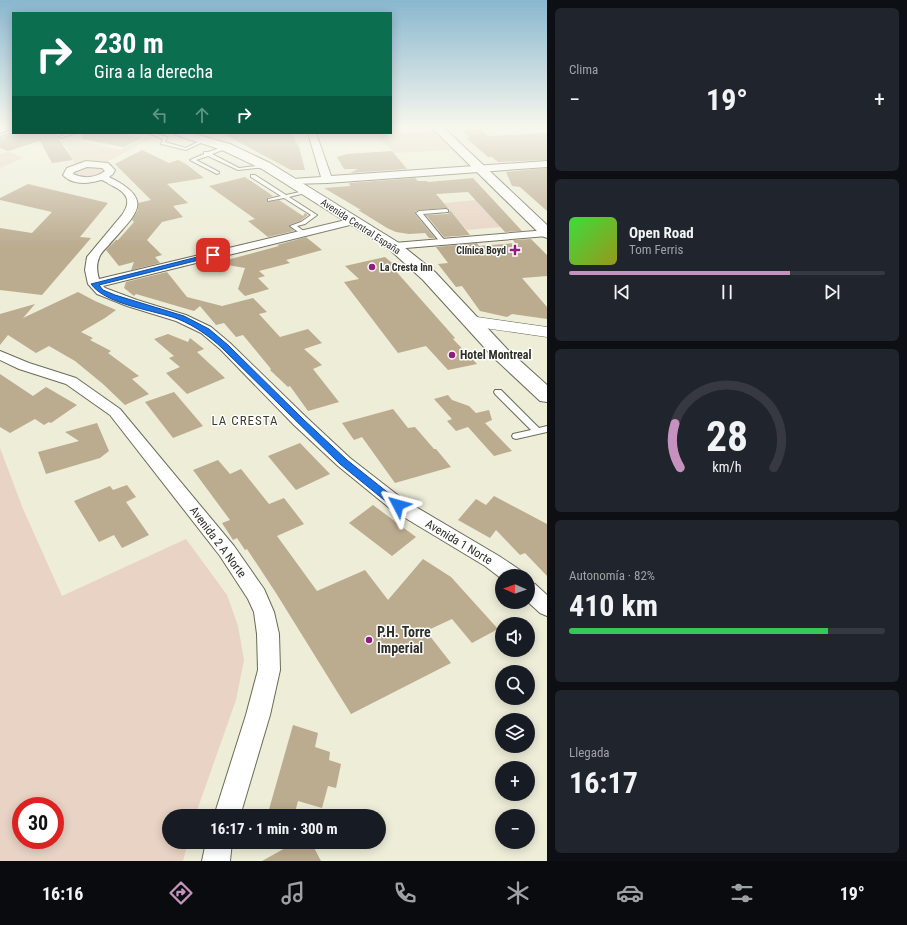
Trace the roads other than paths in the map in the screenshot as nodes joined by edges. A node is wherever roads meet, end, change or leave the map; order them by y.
1 (205, 167) edge
2 (234, 167) edge
3 (255, 167) edge
4 (268, 167) edge
5 (323, 167) edge
6 (504, 167) edge
7 (479, 169) junction
8 (217, 173) dead end
9 (252, 176) dead end
10 (102, 177) dead end
11 (327, 180) junction
12 (293, 182) junction
13 (307, 191) junction
14 (286, 196) junction
15 (270, 200) dead end
16 (446, 211) dead end
17 (354, 221) junction
18 (303, 233) junction
19 (547, 233) edge
20 (443, 242) junction
21 (394, 246) junction
22 (94, 284) junction
23 (470, 321) junction
24 (547, 332) edge
25 (0, 355) edge
26 (498, 392) dead end
27 (547, 396) edge
28 (547, 428) edge
29 (537, 431) junction
30 (516, 436) dead end
31 (502, 569) edge
32 (535, 597) edge
33 (547, 608) edge
34 (229, 809) edge
35 (217, 849) edge
36 (216, 861) edge

1 - 8 lane
2 - 3 lane
4 - 12 main road, Avenida Central España
5 - 11 street
6 - 7 street
7 - 11 street
7 - 19 main road
9 - 14 lane
10 - 22 street
11 - 12 street
12 - 13 main road, Avenida Central España
13 - 14 lane
13 - 17 main road, Avenida Central España
14 - 15 lane
14 - 18 lane
16 - 20 lane
17 - 18 street
17 - 21 main road, Avenida Central España
18 - 22 street
19 - 20 street
20 - 21 street
21 - 23 main road, Avenida Central España
22 - 31 street, Avenida 1 Norte
23 - 24 street
23 - 27 main road, Avenida Central España
25 - 34 street, Avenida 2 A Norte
26 - 29 lane
28 - 29 lane
29 - 30 lane
32 - 33 street
35 - 36 street

